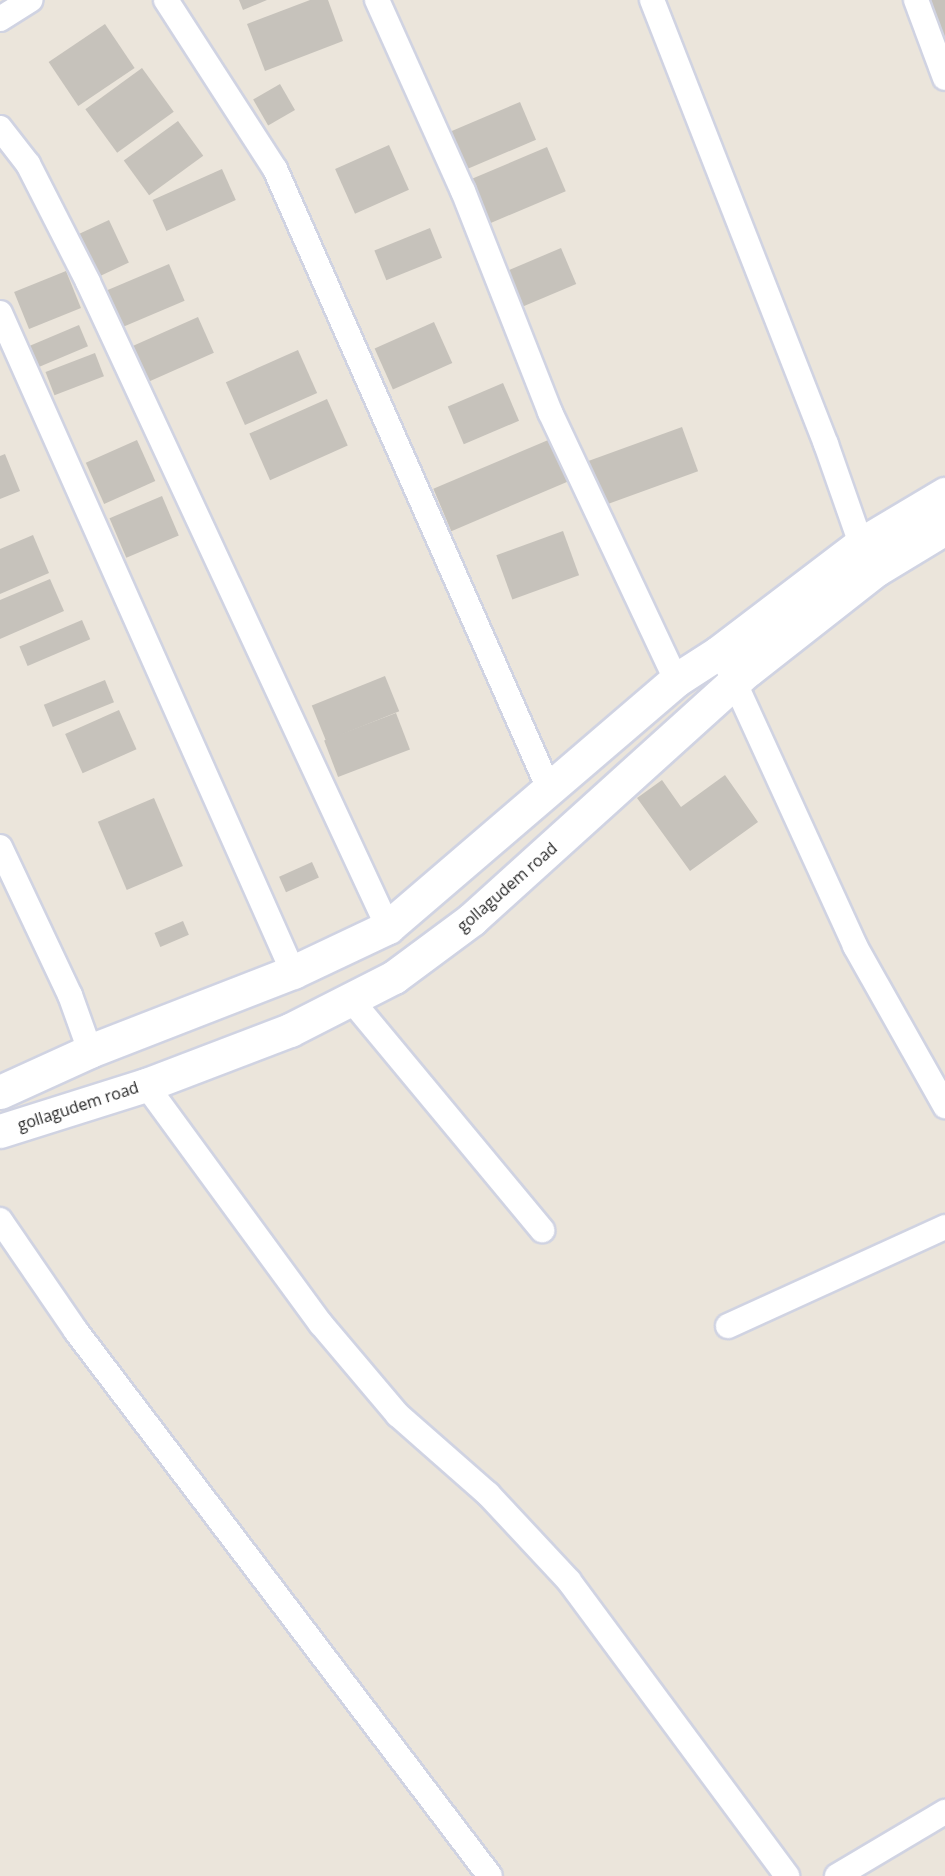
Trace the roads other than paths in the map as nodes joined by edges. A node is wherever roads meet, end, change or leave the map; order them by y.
1 (31, 0) edge
2 (166, 0) edge
3 (377, 0) edge
4 (652, 0) edge
5 (916, 0) edge
6 (0, 19) edge
7 (945, 78) edge
8 (0, 128) edge
9 (0, 314) edge
10 (945, 494) edge
11 (945, 528) edge
12 (861, 544) junction
13 (718, 653) junction
14 (676, 680) junction
15 (736, 681) junction
16 (550, 791) junction
17 (0, 847) edge
18 (388, 927) junction
19 (293, 972) junction
20 (352, 1001) junction
21 (90, 1051) junction
22 (146, 1085) junction
23 (0, 1092) edge
24 (945, 1106) edge
25 (0, 1131) edge
26 (0, 1220) edge
27 (945, 1227) edge
28 (542, 1230) dead end
29 (728, 1326) dead end
30 (945, 1812) edge
31 (490, 1876) edge
32 (787, 1876) edge
33 (837, 1876) edge

1 - 6 street
2 - 16 street
3 - 14 street
4 - 12 street
5 - 7 street
8 - 18 street
9 - 19 street
10 - 12 street
11 - 15 street, gollagudem road
12 - 13 street
13 - 14 street
13 - 15 street
14 - 16 street
15 - 20 street, gollagudem road
15 - 24 street
16 - 18 street
17 - 21 street
18 - 19 street
19 - 21 street
20 - 22 street, gollagudem road
20 - 28 street
21 - 23 street
22 - 25 street, gollagudem road
22 - 32 street
26 - 31 street
27 - 29 street
30 - 33 street

